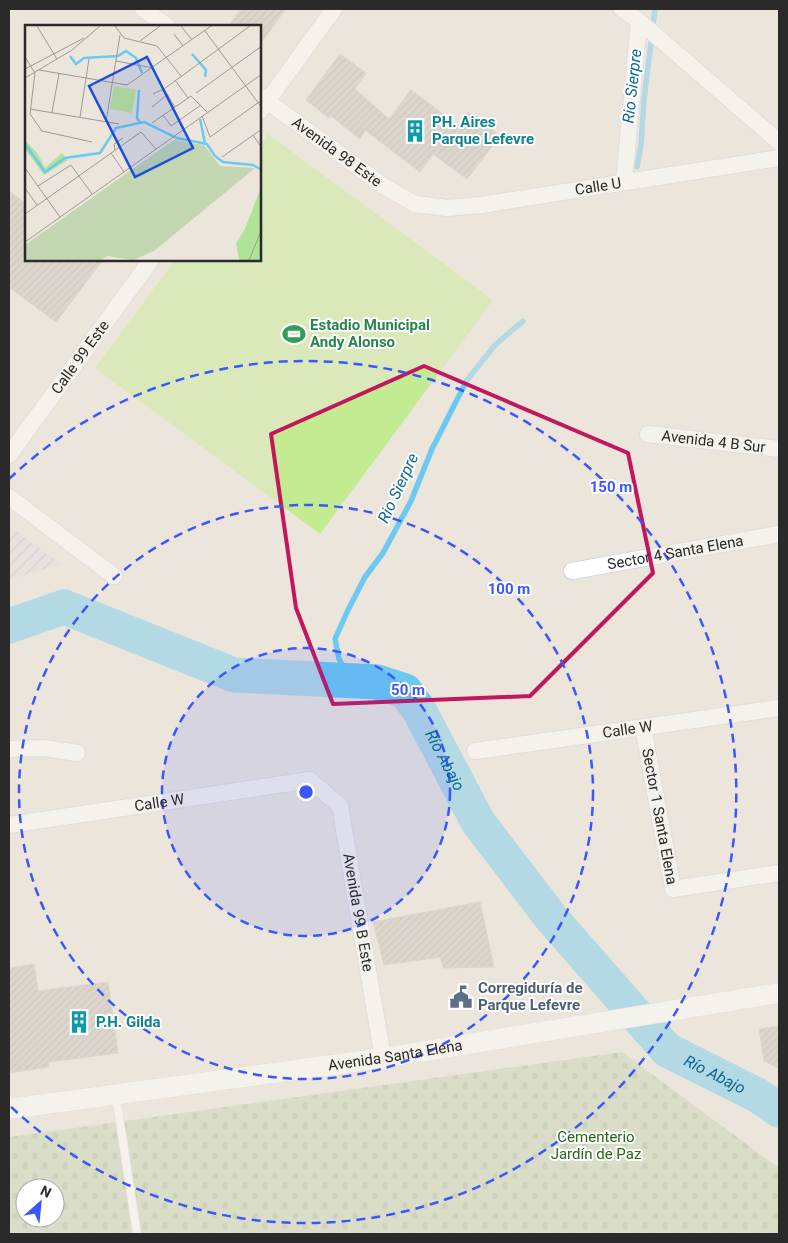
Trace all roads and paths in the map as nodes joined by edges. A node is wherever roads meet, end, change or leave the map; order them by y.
1 (143, 9) edge
2 (334, 9) edge
3 (622, 9) edge
4 (641, 23) junction
5 (165, 25) edge
6 (262, 103) edge
7 (779, 142) edge
8 (779, 158) edge
9 (624, 182) junction
10 (415, 204) joint
11 (150, 261) edge
12 (648, 434) dead end
13 (779, 449) edge
14 (9, 455) edge
15 (9, 498) edge
16 (779, 534) edge
17 (572, 571) dead end
18 (114, 576) dead end
19 (779, 708) edge
20 (643, 727) junction
21 (9, 749) edge
22 (475, 751) dead end
23 (77, 753) dead end
24 (310, 780) joint
25 (9, 825) edge
26 (779, 873) edge
27 (779, 993) edge
28 (383, 1058) junction
29 (115, 1094) junction
30 (9, 1109) edge
31 (136, 1234) edge

1 - 5 street
2 - 6 street
3 - 4 street
4 - 7 street
4 - 9 street
6 - 10 street, Avenida 98 Este
8 - 9 street, Calle U
9 - 10 street, Calle U
11 - 14 street, Calle 99 Este
12 - 13 street, Avenida 4 B Sur
15 - 18 street
16 - 17 street, Sector 4 Santa Elena
19 - 20 street, Calle W
20 - 22 street, Calle W
20 - 26 street, Sector 1 Santa Elena
21 - 23 street
24 - 25 street, Calle W
24 - 28 street, Avenida 99 B Este
27 - 28 street, Avenida Santa Elena
28 - 29 street, Avenida Santa Elena
29 - 30 street, Avenida Santa Elena
29 - 31 lane

